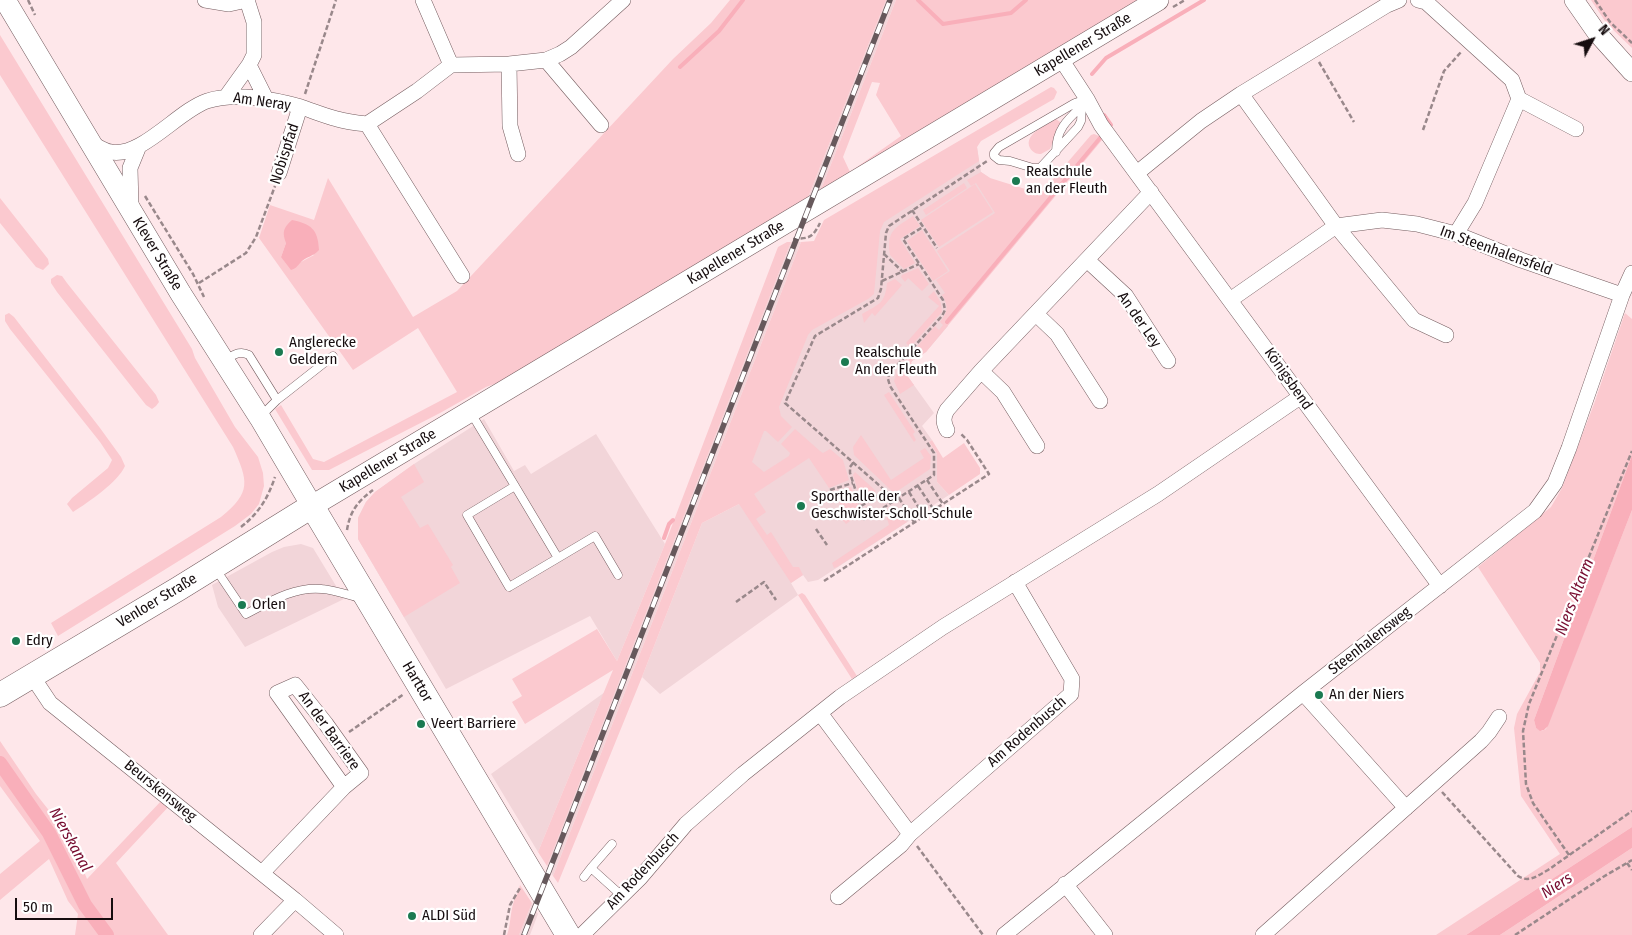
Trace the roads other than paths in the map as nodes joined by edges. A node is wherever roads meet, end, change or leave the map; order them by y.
1 (5, 0) edge
2 (205, 0) edge
3 (247, 0) edge
4 (423, 0) edge
5 (623, 0) edge
6 (1158, 0) edge
7 (1399, 0) edge
8 (1418, 0) edge
9 (1574, 0) edge
10 (1061, 59) junction
11 (546, 60) junction
12 (509, 64) junction
13 (249, 65) junction
14 (451, 65) junction
15 (1632, 72) edge
16 (1241, 94) junction
17 (226, 97) junction
18 (1519, 98) junction
19 (266, 100) junction
20 (1085, 103) junction
21 (300, 107) junction
22 (367, 124) junction
23 (601, 125) dead end
24 (1576, 129) dead end
25 (90, 142) junction
26 (139, 146) junction
27 (1056, 152) junction
28 (518, 154) dead end
29 (1137, 172) junction
30 (279, 173) road end
31 (1152, 192) junction
32 (131, 209) junction
33 (1336, 226) junction
34 (1456, 234) junction
35 (1086, 260) junction
36 (1632, 273) edge
37 (462, 276) dead end
38 (1622, 295) junction
39 (1230, 300) junction
40 (1036, 314) junction
41 (1446, 335) dead end
42 (333, 356) dead end
43 (224, 360) junction
44 (1168, 361) dead end
45 (981, 372) junction
46 (1300, 397) junction
47 (277, 400) junction
48 (1100, 401) dead end
49 (470, 412) junction
50 (260, 418) junction
51 (947, 430) road end
52 (1037, 446) dead end
53 (515, 486) junction
54 (312, 506) junction
55 (558, 558) junction
56 (214, 567) junction
57 (618, 576) dead end
58 (1015, 582) junction
59 (1440, 586) junction
60 (368, 599) junction
61 (32, 676) junction
62 (1302, 693) junction
63 (0, 695) edge
64 (820, 713) junction
65 (1499, 717) dead end
66 (344, 787) junction
67 (1406, 808) junction
68 (910, 834) junction
69 (612, 844) dead end
70 (591, 868) junction
71 (262, 873) junction
72 (584, 878) dead end
73 (1065, 884) junction
74 (622, 896) junction
75 (838, 897) dead end
76 (295, 900) junction
77 (261, 935) edge
78 (336, 935) edge
79 (568, 935) edge
80 (582, 935) edge
81 (1004, 935) edge
82 (1104, 935) edge
83 (1263, 935) edge

1 - 25 main road, Klever Straße
2 - 3 street
3 - 13 street
4 - 14 street
5 - 11 street
6 - 10 main road, Kapellener Straße
7 - 16 street
8 - 18 street
9 - 15 street
10 - 20 street, Königsbend
10 - 49 main road, Kapellener Straße
11 - 12 street
11 - 23 street
12 - 14 street
12 - 28 street
13 - 17 street
13 - 19 street
14 - 22 street
16 - 29 street
16 - 33 street
17 - 19 street, Am Neray
17 - 26 street, Am Neray
18 - 24 street
18 - 34 street
19 - 21 street, Am Neray
20 - 27 lane
20 - 27 lane
20 - 27 lane
20 - 29 street, Königsbend
21 - 22 street, Am Neray
21 - 30 street, Nobispfad
22 - 37 street
25 - 26 street, Am Neray
25 - 32 main road, Klever Straße
26 - 32 street
29 - 31 street, Königsbend
31 - 35 street
31 - 39 street, Königsbend
32 - 43 main road, Klever Straße
33 - 34 street, Im Steenhalensfeld
33 - 39 street, Im Steenhalensfeld
33 - 41 street
34 - 38 street, Im Steenhalensfeld
35 - 40 street
35 - 44 street, An der Ley
36 - 38 street, Steenhalensweg
38 - 59 street, Steenhalensweg
39 - 46 street, Königsbend
40 - 45 street
40 - 48 street
42 - 47 lane
43 - 47 lane
43 - 50 main road, Klever Straße
45 - 51 street
45 - 52 street
46 - 58 street, Am Rodenbusch
46 - 59 street, Königsbend
47 - 50 lane
49 - 53 lane
49 - 54 main road, Kapellener Straße
50 - 54 main road, Klever Straße
53 - 55 lane
53 - 55 lane
54 - 56 main road, Venloer Straße
54 - 60 main road, Harttor
55 - 57 lane
56 - 60 lane
56 - 61 main road, Venloer Straße
58 - 64 street, Am Rodenbusch
58 - 68 street, Am Rodenbusch
59 - 62 street, Steenhalensweg
60 - 79 main road, Harttor
61 - 63 main road, Venloer Straße
61 - 71 street, Beurskensweg
62 - 67 street
62 - 73 street, Steenhalensweg
64 - 68 street
64 - 74 street, Am Rodenbusch
65 - 67 street
66 - 66 street, An der Barriere
66 - 71 street, An der Barriere
67 - 83 street
68 - 75 street, Am Rodenbusch
69 - 70 lane
70 - 72 lane
70 - 74 lane
71 - 76 street, Beurskensweg
73 - 81 street, Steenhalensweg
73 - 82 street
74 - 80 street, Am Rodenbusch
76 - 77 street
76 - 78 street, Beurskensweg

